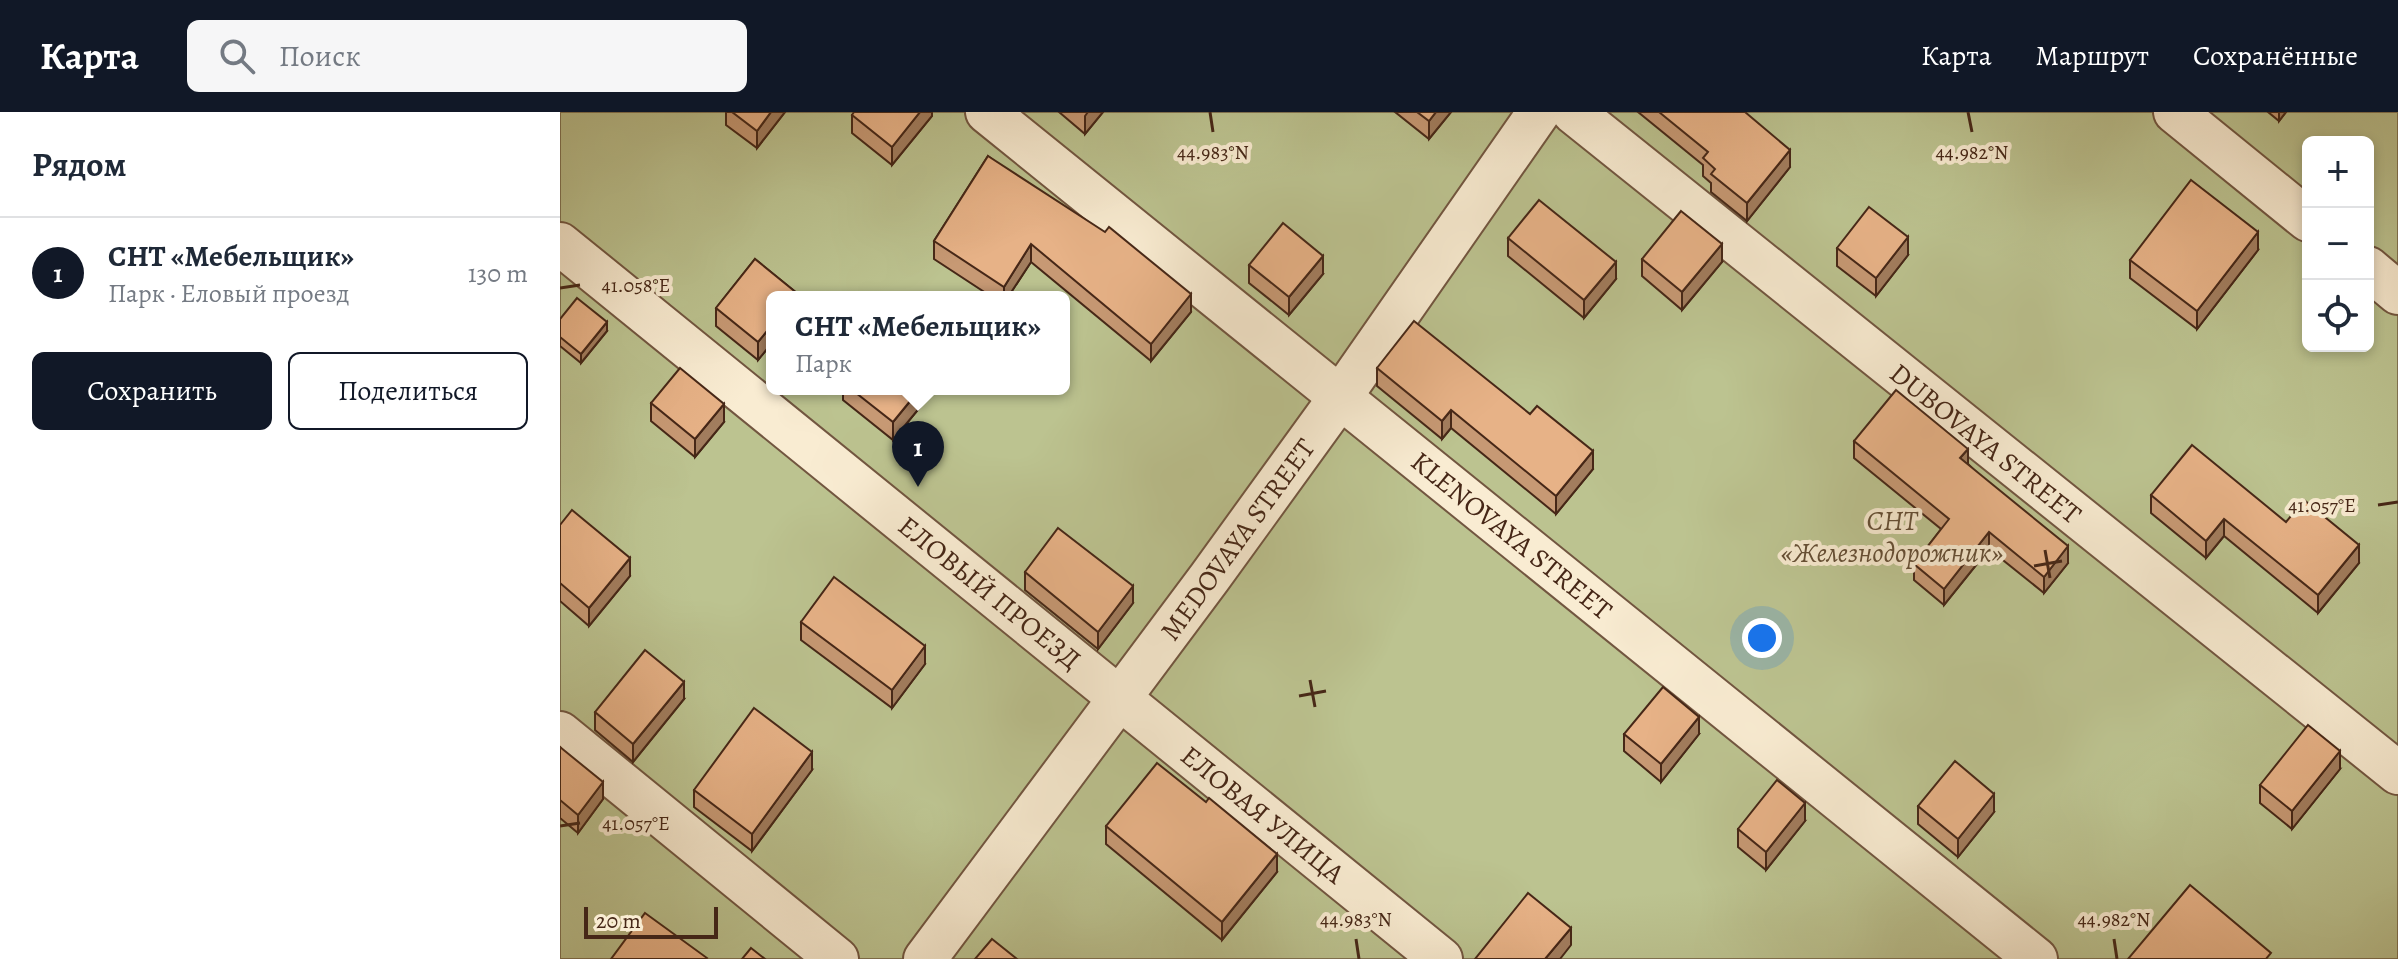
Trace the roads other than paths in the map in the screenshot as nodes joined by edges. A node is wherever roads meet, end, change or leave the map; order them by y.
1 (987, 112) edge
2 (1539, 112) edge
3 (1573, 112) edge
4 (2175, 112) edge
5 (2302, 215) edge
6 (560, 244) edge
7 (2374, 273) edge
8 (2398, 293) edge
9 (1341, 396) junction
10 (1121, 699) junction
11 (560, 733) edge
12 (2398, 773) edge
13 (837, 959) edge
14 (925, 959) edge
15 (1441, 959) edge
16 (2036, 959) edge

1 - 9 street, KLENOVAYA STREET
2 - 9 street, MEDOVAYA STREET
3 - 12 street, DUBOVAYA STREET
4 - 5 street
6 - 10 street, ЕЛОВЫЙ ПРОЕЗД
7 - 8 street
9 - 10 street, MEDOVAYA STREET
9 - 16 street, KLENOVAYA STREET
10 - 14 street, MEDOVAYA STREET
10 - 15 street, ЕЛОВАЯ УЛИЦА
11 - 13 street

